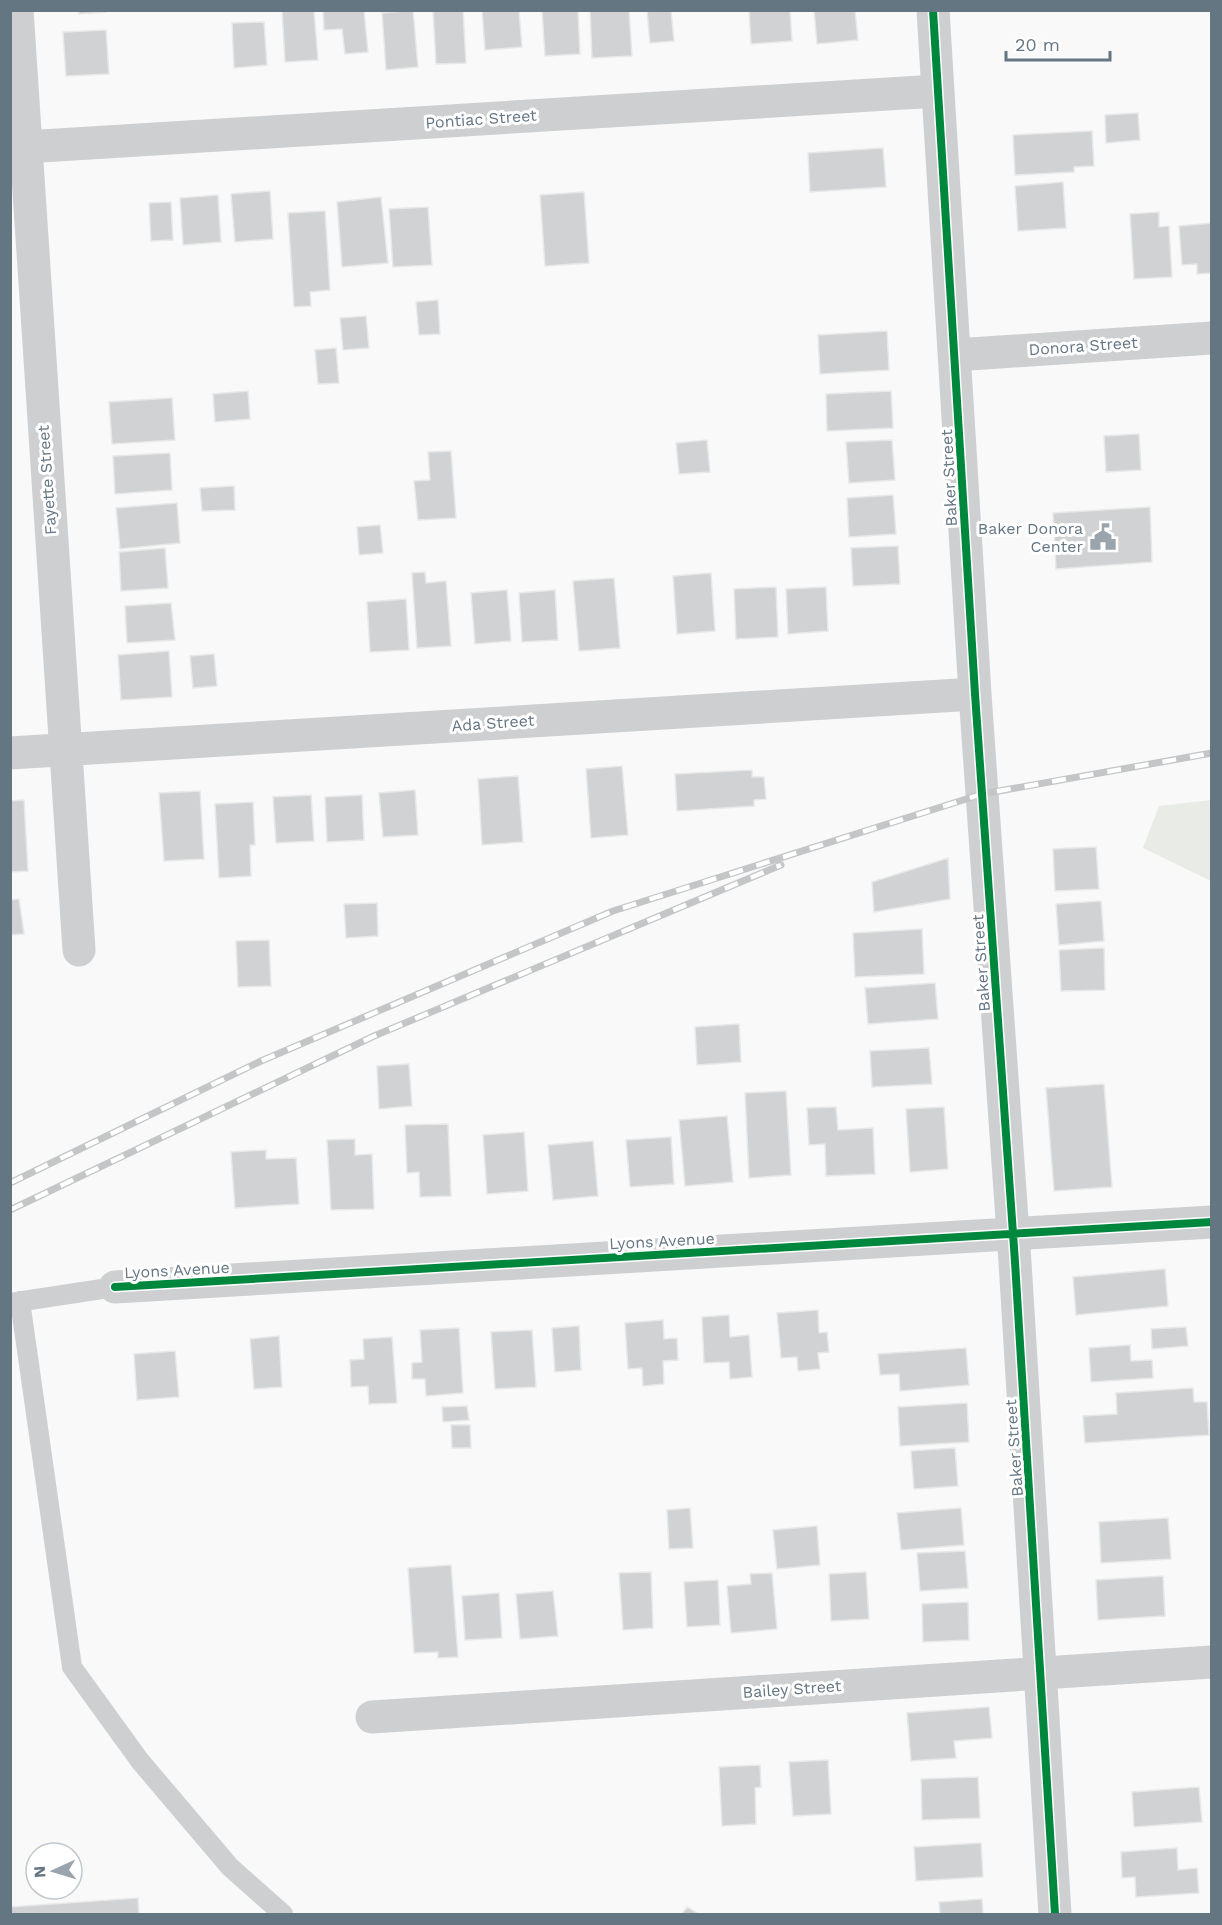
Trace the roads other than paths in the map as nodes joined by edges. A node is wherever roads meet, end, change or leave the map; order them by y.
1 (17, 10) edge
2 (933, 10) edge
3 (937, 91) junction
4 (26, 147) junction
5 (1212, 338) edge
6 (955, 355) junction
7 (975, 694) junction
8 (63, 749) junction
9 (10, 753) edge
10 (79, 950) dead end
11 (1212, 1222) edge
12 (1013, 1233) junction
13 (115, 1287) joint
14 (15, 1302) edge
15 (1212, 1662) edge
16 (1041, 1673) junction
17 (372, 1717) dead end
18 (283, 1914) edge
19 (1055, 1914) edge

1 - 4 street, Fayette Street
2 - 3 street, Baker Street
3 - 4 street, Pontiac Street
3 - 6 street, Baker Street
4 - 8 street, Fayette Street
5 - 6 street, Donora Street
6 - 7 street, Baker Street
7 - 8 street, Ada Street
7 - 12 street, Baker Street
8 - 9 street, Ada Street
8 - 10 street, Fayette Street
11 - 12 street, Lyons Avenue
12 - 13 street, Lyons Avenue
12 - 16 street, Baker Street
13 - 14 lane
14 - 18 lane
15 - 16 street, Bailey Street
16 - 17 street, Bailey Street
16 - 19 street, Baker Street

